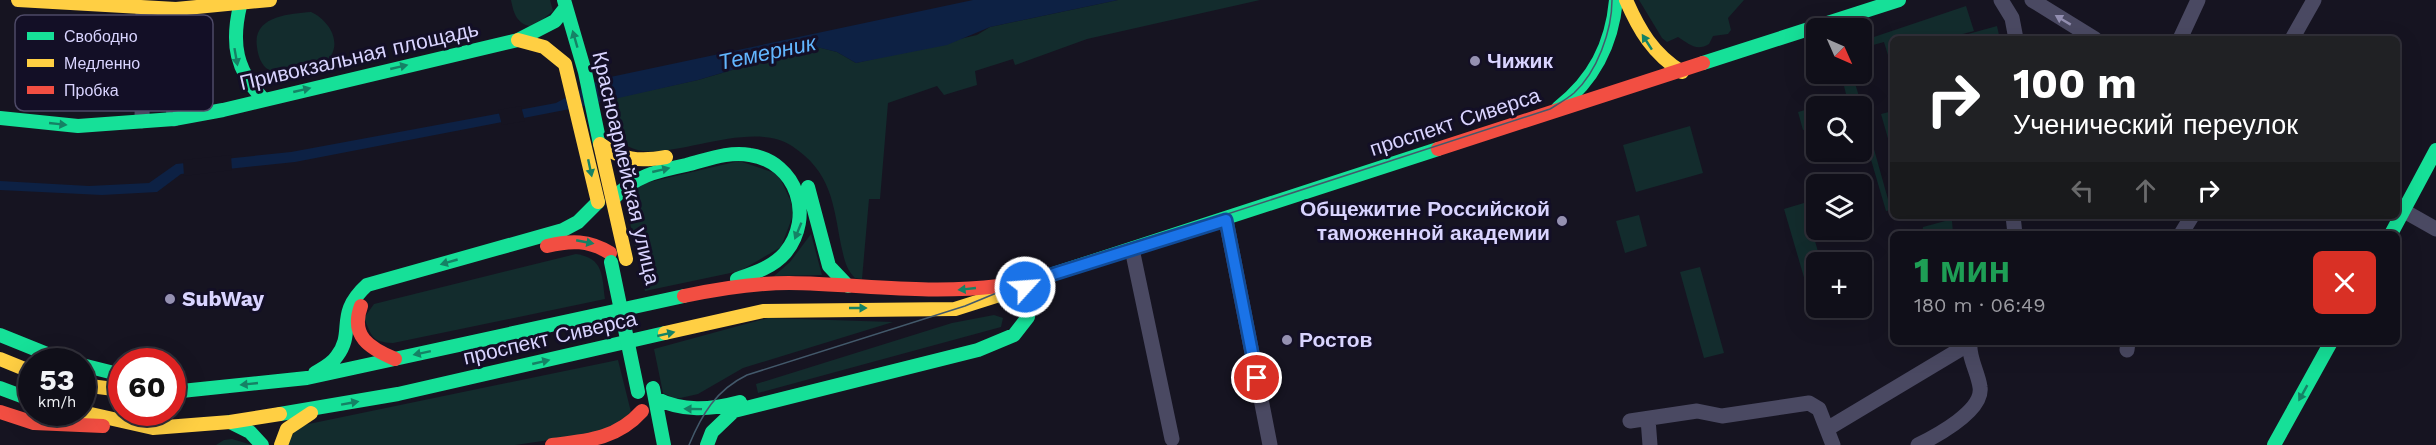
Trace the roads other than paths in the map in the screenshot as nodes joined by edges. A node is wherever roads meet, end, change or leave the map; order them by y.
1 (18, 0) edge
2 (270, 0) edge
3 (1616, 0) edge
4 (1626, 0) edge
5 (1899, 0) edge
6 (2001, 0) edge
7 (2032, 0) edge
8 (2198, 0) edge
9 (2314, 0) edge
10 (565, 3) edge
11 (240, 6) junction
12 (143, 9) junction
13 (168, 10) junction
14 (143, 15) edge
15 (168, 15) edge
16 (2015, 36) edge
17 (2090, 36) edge
18 (2181, 36) edge
19 (2294, 36) edge
20 (518, 40) junction
21 (1605, 71) junction
22 (1682, 72) junction
23 (1626, 89) junction
24 (263, 99) junction
25 (213, 110) edge
26 (142, 111) edge
27 (174, 111) edge
28 (210, 111) edge
29 (1552, 112) junction
30 (0, 118) edge
31 (174, 119) junction
32 (142, 122) junction
33 (599, 138) junction
34 (2436, 150) edge
35 (613, 199) junction
36 (598, 202) junction
37 (2400, 208) edge
38 (1226, 220) junction
39 (2436, 228) edge
40 (1132, 249) junction
41 (610, 258) junction
42 (628, 265) dead end
43 (1025, 284) junction
44 (848, 286) junction
45 (705, 292) junction
46 (634, 294) dead end
47 (0, 335) edge
48 (995, 342) junction
49 (1967, 345) edge
50 (1970, 345) edge
51 (2329, 345) edge
52 (32, 348) edge
53 (645, 352) dead end
54 (0, 359) edge
55 (395, 359) junction
56 (18, 366) edge
57 (307, 378) junction
58 (186, 386) edge
59 (0, 388) edge
60 (210, 388) junction
61 (186, 391) edge
62 (18, 395) edge
63 (319, 409) junction
64 (0, 412) edge
65 (96, 415) edge
66 (1648, 419) junction
67 (1630, 421) dead end
68 (230, 422) junction
69 (153, 428) junction
70 (1827, 429) junction
71 (1172, 439) dead end
72 (262, 445) edge
73 (281, 445) edge
74 (552, 445) edge
75 (664, 445) edge
76 (707, 445) edge
77 (1269, 445) edge
78 (1650, 445) edge
79 (1833, 445) edge
80 (1918, 445) edge
81 (2274, 445) edge

1 - 12 main road
2 - 11 main road
3 - 21 main road
22 -> 4 main road
5 - 22 main road, проспект Сиверса
6 - 16 street
17 -> 7 street
8 - 18 street
9 - 19 street
10 - 20 main road, Привокзальная площадь
33 -> 10 main road, Красноармейская улица
11 - 13 main road
11 -> 24 main road
12 - 13 main road
12 - 14 street
13 - 15 street
24 -> 20 main road, Привокзальная площадь
20 -> 36 main road, Красноармейская улица
21 - 23 main road
21 - 29 main road
22 - 23 main road, проспект Сиверса
23 - 29 main road, проспект Сиверса
24 - 25 main road, Привокзальная площадь
26 - 32 street
27 - 31 street
28 - 31 main road, Привокзальная площадь
29 - 38 main road, проспект Сиверса
30 -> 32 main road, Привокзальная площадь
31 - 32 main road, Привокзальная площадь
33 - 35 main road, Красноармейская улица
33 - 44 main road
34 - 37 main road
35 - 42 main road, Красноармейская улица
35 -> 45 main road
36 - 41 main road, Красноармейская улица
36 -> 57 main road
37 - 39 street
38 - 40 main road, проспект Сиверса
38 - 77 street
40 - 43 main road, проспект Сиверса
40 - 71 street
55 -> 41 main road
41 - 74 main road, Красноармейская улица, bridge
43 -> 44 main road, проспект Сиверса
43 - 48 main road
63 -> 43 main road, проспект Сиверса
44 - 45 main road, проспект Сиверса
45 -> 55 main road, проспект Сиверса
46 - 53 main road, Красноармейская улица
47 - 52 main road
48 -> 75 main road
48 - 76 main road
49 - 70 street
50 - 80 street
51 -> 81 main road
54 - 56 main road
55 - 57 main road, проспект Сиверса
57 -> 60 main road, проспект Сиверса
58 - 60 main road
59 - 62 main road
60 - 61 main road, проспект Сиверса
63 - 68 main road, проспект Сиверса
63 - 73 main road
64 - 69 main road
65 - 69 main road, проспект Сиверса
66 - 67 street
66 - 70 street
66 - 78 street
68 - 69 main road, проспект Сиверса
68 - 72 main road
70 - 79 street

